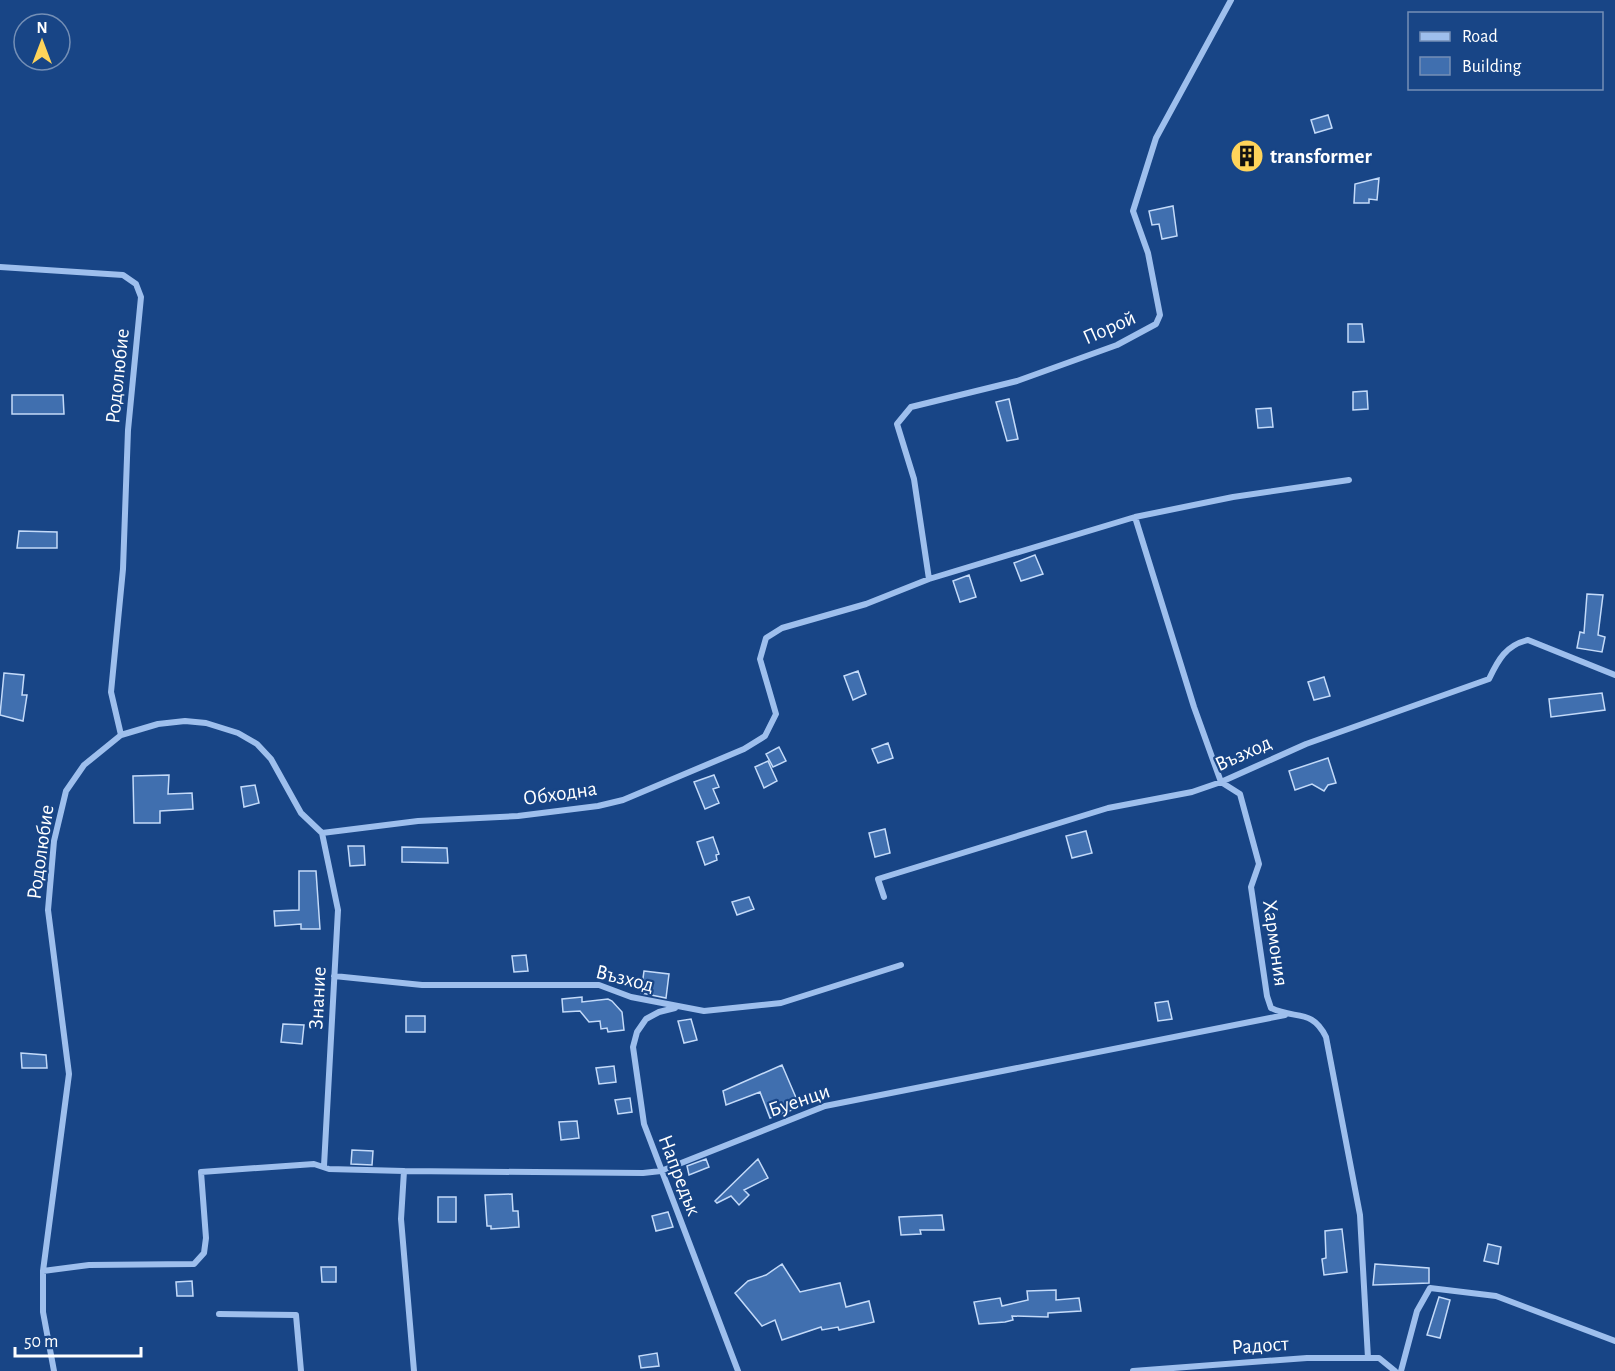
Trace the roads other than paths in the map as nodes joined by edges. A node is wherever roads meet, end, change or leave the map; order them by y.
1 (1231, 0) edge
2 (0, 267) edge
3 (1349, 480) dead end
4 (1136, 518) junction
5 (929, 579) junction
6 (1615, 675) edge
7 (121, 735) junction
8 (1221, 782) junction
9 (322, 833) junction
10 (884, 897) dead end
11 (901, 965) dead end
12 (334, 976) junction
13 (678, 1008) junction
14 (1285, 1015) junction
15 (324, 1166) junction
16 (404, 1171) junction
17 (661, 1171) junction
18 (43, 1271) junction
19 (219, 1314) dead end
20 (1615, 1341) edge
21 (1368, 1358) junction
22 (54, 1371) edge
23 (301, 1371) edge
24 (414, 1371) edge
25 (738, 1371) edge
26 (1133, 1371) edge
27 (1395, 1371) edge
28 (1401, 1371) edge

1 - 5 street, Порой
2 - 7 street, Родолюбие
3 - 4 street
4 - 5 street
4 - 8 street, Хармония
5 - 9 street, Обходна
6 - 8 street, Възход
7 - 9 street
7 - 18 street, Родолюбие
8 - 10 street, Възход
8 - 14 street, Хармония
9 - 12 street, Знание
11 - 13 street, Възход
12 - 13 street, Възход
12 - 15 street, Знание
13 - 17 street, Напредък
14 - 17 street, Буенци
14 - 21 street, Хармония
15 - 16 street, Буенци
15 - 18 street, Буенци
16 - 17 street, Буенци
16 - 24 street
17 - 25 street, Напредък
18 - 22 street, Родолюбие
19 - 23 street
20 - 28 street
21 - 26 street, Радост
21 - 27 street, Радост

